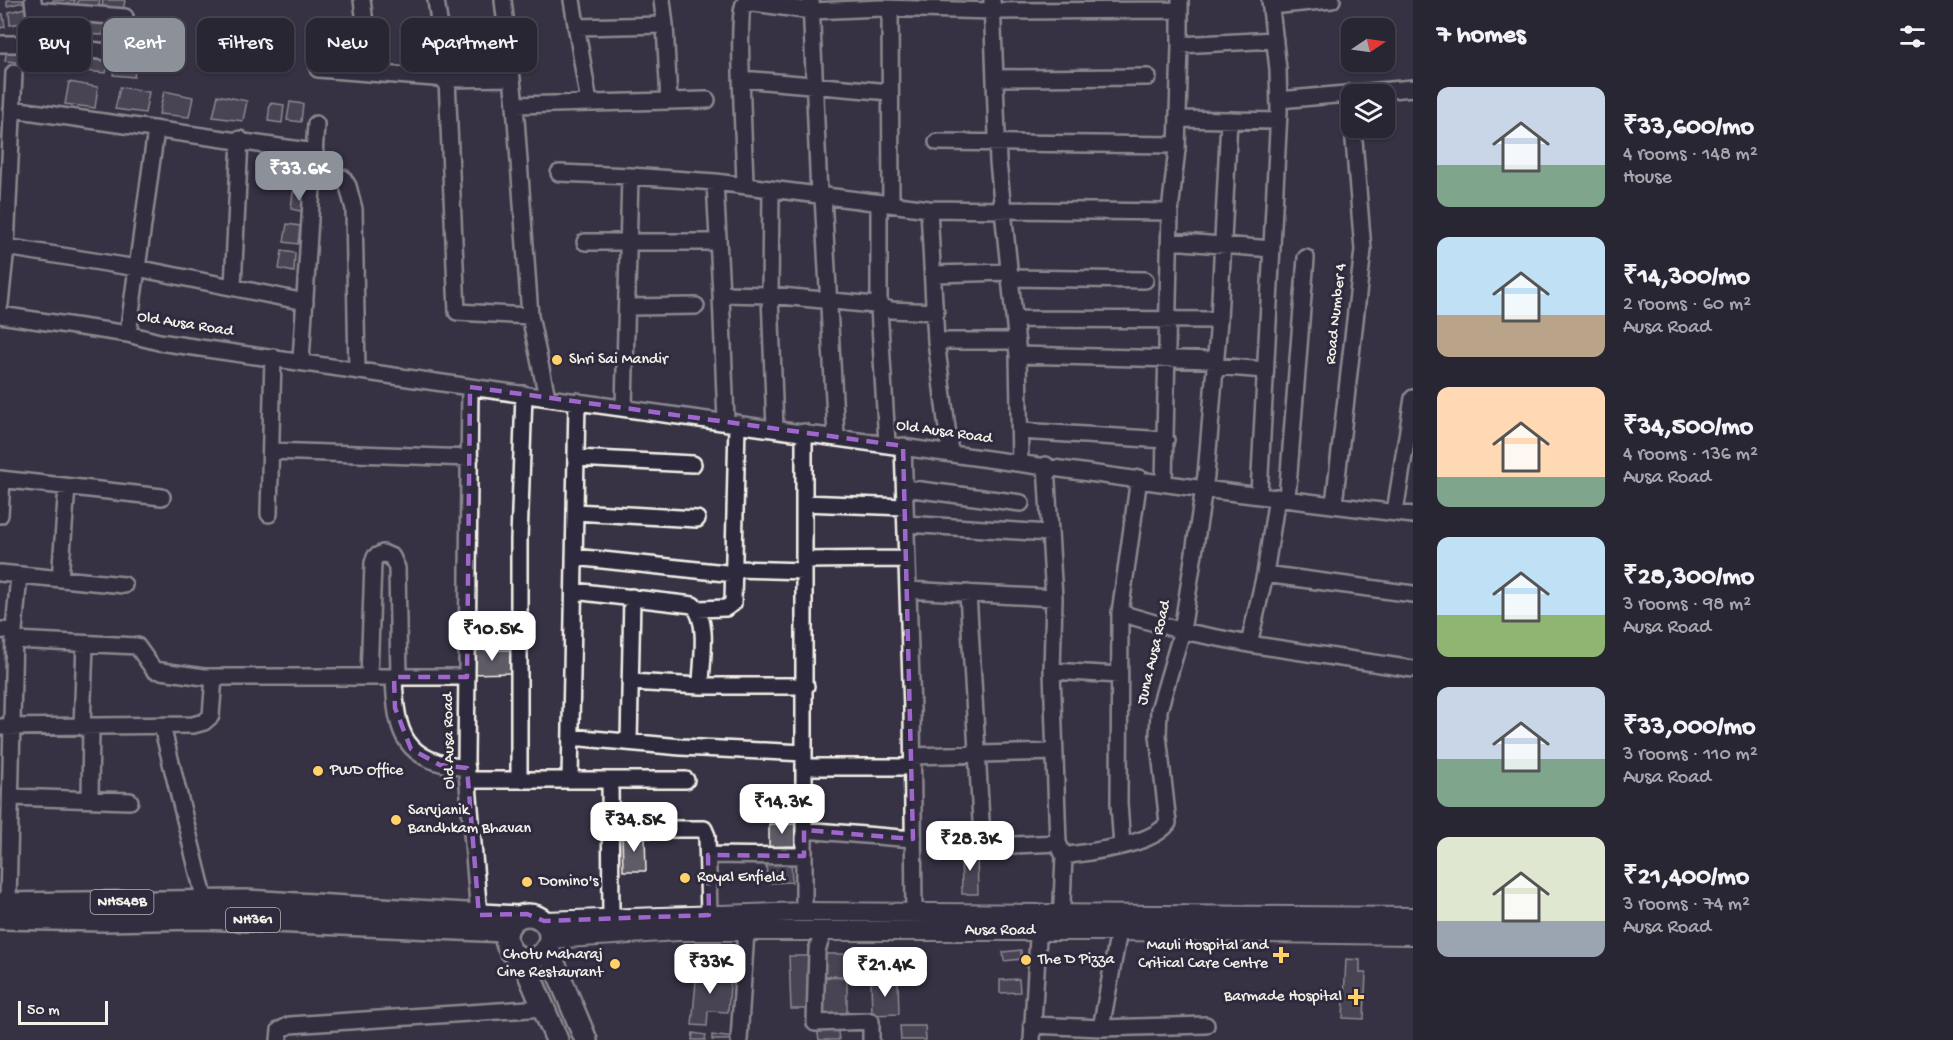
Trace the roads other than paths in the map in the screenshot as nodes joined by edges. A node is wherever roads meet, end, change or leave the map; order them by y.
1 (362, 0) edge
2 (436, 0) edge
3 (502, 0) edge
4 (572, 0) edge
5 (662, 0) edge
6 (1332, 0) edge
7 (1270, 3) edge
8 (33, 5) edge
9 (811, 5) edge
10 (1180, 5) edge
11 (993, 6) edge
12 (890, 9) junction
13 (125, 17) dead end
14 (665, 25) junction
15 (576, 27) junction
16 (1275, 40) junction
17 (0, 44) edge
18 (18, 44) edge
19 (1180, 45) junction
20 (358, 72) edge
21 (14, 73) dead end
22 (372, 73) junction
23 (1148, 76) dead end
24 (511, 78) junction
25 (995, 78) junction
26 (447, 79) junction
27 (742, 79) junction
28 (814, 85) junction
29 (1413, 88) edge
30 (1395, 91) edge
31 (890, 92) junction
32 (707, 100) dead end
33 (1279, 100) junction
34 (1341, 100) edge
35 (669, 101) junction
36 (589, 103) junction
37 (515, 105) junction
38 (12, 109) junction
39 (1178, 119) junction
40 (1229, 120) junction
41 (1278, 121) junction
42 (316, 124) dead end
43 (156, 130) junction
44 (1354, 138) edge
45 (240, 139) junction
46 (937, 142) dead end
47 (997, 142) junction
48 (1177, 145) junction
49 (315, 152) junction
50 (559, 173) dead end
51 (315, 174) junction
52 (630, 176) junction
53 (715, 182) junction
54 (745, 186) junction
55 (771, 189) junction
56 (821, 196) junction
57 (885, 204) junction
58 (928, 209) junction
59 (1003, 209) junction
60 (1170, 212) junction
61 (585, 242) dead end
62 (630, 242) junction
63 (718, 242) junction
64 (1170, 242) junction
65 (1223, 245) junction
66 (6, 247) junction
67 (1272, 249) junction
68 (1306, 258) dead end
69 (137, 268) junction
70 (933, 274) junction
71 (1010, 275) junction
72 (1144, 280) dead end
73 (233, 287) junction
74 (721, 294) junction
75 (770, 295) junction
76 (829, 301) junction
77 (305, 302) junction
78 (0, 304) edge
79 (696, 306) dead end
80 (628, 307) junction
81 (879, 308) junction
82 (936, 312) junction
83 (0, 315) edge
84 (530, 316) junction
85 (1015, 319) junction
86 (1169, 320) junction
87 (1219, 320) junction
88 (128, 334) junction
89 (936, 341) junction
90 (1018, 348) junction
91 (273, 357) junction
92 (1168, 359) junction
93 (301, 360) junction
94 (1216, 363) junction
95 (357, 370) junction
96 (1265, 370) junction
97 (470, 387) junction
98 (525, 394) junction
99 (547, 397) junction
100 (1413, 398) edge
101 (577, 401) junction
102 (624, 407) junction
103 (732, 422) junction
104 (775, 428) junction
105 (1020, 430) junction
106 (804, 432) junction
107 (836, 436) junction
108 (1166, 440) junction
109 (887, 443) junction
110 (903, 446) junction
111 (271, 451) junction
112 (950, 452) junction
113 (470, 458) junction
114 (576, 458) junction
115 (1020, 463) junction
116 (693, 464) dead end
117 (1046, 465) junction
118 (1139, 478) junction
119 (1, 479) edge
120 (1164, 482) junction
121 (67, 487) junction
122 (905, 488) junction
123 (1204, 489) junction
124 (1259, 494) junction
125 (162, 497) dead end
126 (1282, 497) junction
127 (804, 503) junction
128 (1021, 503) dead end
129 (1334, 504) junction
130 (905, 507) junction
131 (575, 512) junction
132 (1395, 512) junction
133 (269, 514) dead end
134 (0, 515) edge
135 (1413, 515) edge
136 (697, 519) dead end
137 (906, 524) junction
138 (1050, 533) junction
139 (574, 558) junction
140 (907, 559) junction
141 (804, 565) junction
142 (735, 571) junction
143 (0, 573) edge
144 (1265, 574) junction
145 (19, 575) junction
146 (60, 579) junction
147 (124, 585) dead end
148 (908, 590) junction
149 (574, 591) junction
150 (968, 593) junction
151 (1413, 594) edge
152 (632, 597) junction
153 (1054, 598) junction
154 (697, 609) junction
155 (1120, 613) junction
156 (1182, 631) junction
157 (9, 634) edge
158 (85, 644) junction
159 (1249, 644) junction
160 (1413, 669) edge
161 (1052, 671) junction
162 (1120, 675) junction
163 (214, 677) junction
164 (369, 677) junction
165 (396, 677) junction
166 (467, 677) junction
167 (630, 682) junction
168 (700, 686) junction
169 (806, 686) junction
170 (162, 726) junction
171 (6, 727) edge
172 (87, 727) junction
173 (571, 737) junction
174 (629, 742) junction
175 (1054, 752) junction
176 (977, 755) junction
177 (804, 760) junction
178 (913, 761) junction
179 (467, 774) junction
180 (519, 780) junction
181 (570, 780) junction
182 (610, 780) junction
183 (686, 780) dead end
184 (11, 797) junction
185 (90, 799) junction
186 (130, 801) dead end
187 (611, 829) junction
188 (804, 830) junction
189 (913, 839) junction
190 (1122, 846) junction
191 (1061, 850) junction
192 (708, 855) junction
193 (804, 856) junction
194 (205, 902) junction
195 (2, 908) edge
196 (804, 912) junction
197 (914, 912) junction
198 (479, 915) junction
199 (710, 915) junction
200 (1413, 917) edge
201 (611, 918) junction
202 (1039, 921) junction
203 (1061, 921) junction
204 (512, 924) junction
205 (824, 931) junction
206 (1119, 931) junction
207 (746, 932) junction
208 (1413, 935) edge
209 (547, 936) junction
210 (523, 960) junction
211 (544, 1008) junction
212 (1206, 1025) dead end
213 (1101, 1028) junction
214 (1032, 1032) edge
215 (279, 1040) edge
216 (557, 1040) edge
217 (586, 1040) edge
218 (739, 1040) edge
219 (871, 1040) edge

1 - 22 street
2 - 26 street
3 - 24 street
4 - 15 street
5 - 14 street
6 - 7 street
7 - 16 street
8 - 13 street
9 - 12 street
9 - 27 street
9 - 28 street
10 - 11 street
10 - 19 street
11 - 12 street
11 - 25 street
12 - 31 street
14 - 15 street
14 - 35 street
15 - 36 street
16 - 19 street
16 - 33 street
17 - 18 street
19 - 39 street
20 - 22 street
21 - 38 street
22 - 26 street
23 - 25 street
24 - 26 street
24 - 37 street
25 - 47 street
26 - 84 street
27 - 28 street
27 - 54 street
28 - 31 street
28 - 56 street
29 - 30 street
31 - 57 street
32 - 35 street
33 - 34 street
33 - 41 street
35 - 36 street
36 - 37 street
37 - 84 street
38 - 43 street
38 - 66 street
39 - 40 street
39 - 48 street
40 - 41 street
40 - 65 street, Juna Ausa Road
41 - 67 street
42 - 49 street
43 - 45 street
43 - 69 street
44 - 129 street, Road Number 4
45 - 49 street
45 - 73 street
46 - 47 street
47 - 48 street
47 - 59 street
48 - 60 street
49 - 51 street
50 - 52 street
51 - 77 street
51 - 95 street
52 - 53 street
52 - 62 street
53 - 54 street
53 - 63 street
54 - 55 street
55 - 56 street
55 - 75 street
56 - 57 street
56 - 76 street
57 - 58 street
57 - 81 street
58 - 59 street
58 - 70 street
59 - 60 street
59 - 71 street
60 - 64 street
61 - 62 street
62 - 63 street
62 - 80 street
63 - 74 street
64 - 65 street
64 - 86 street
65 - 67 street
65 - 87 street, Juna Ausa Road
66 - 69 street
66 - 78 street
67 - 96 street
68 - 126 street
69 - 73 street
69 - 88 street
70 - 71 street
70 - 82 street
71 - 72 street
71 - 85 street
73 - 77 street
74 - 75 street
74 - 103 street
75 - 76 street
75 - 104 street
76 - 81 street
76 - 107 street
77 - 93 street
79 - 80 street
80 - 102 street
81 - 82 street
81 - 109 street
82 - 89 street
83 - 88 street, Old Ausa Road
84 - 99 street
85 - 86 street
85 - 90 street
86 - 87 street
86 - 92 street
87 - 94 street, Juna Ausa Road
88 - 91 street, Old Ausa Road
89 - 90 street
89 - 112 street
90 - 92 street
90 - 105 street
91 - 93 street, Old Ausa Road
91 - 111 street
92 - 94 street
92 - 108 street
93 - 95 street, Old Ausa Road
94 - 96 street
94 - 123 street, Juna Ausa Road
95 - 97 street, Old Ausa Road
96 - 124 street
97 - 98 street, Old Ausa Road
97 - 113 street, Old Ausa Road
98 - 99 street, Old Ausa Road
98 - 180 street
99 - 101 street, Old Ausa Road
100 - 132 street
101 - 102 street, Old Ausa Road
101 - 114 street
102 - 103 street, Old Ausa Road
103 - 104 street, Old Ausa Road
103 - 142 street
104 - 106 street, Old Ausa Road
105 - 108 street
105 - 115 street
106 - 107 street, Old Ausa Road
106 - 127 street
107 - 109 street, Old Ausa Road
108 - 120 street
109 - 110 street, Old Ausa Road
110 - 112 street, Old Ausa Road
110 - 122 street
111 - 113 street
111 - 133 street
112 - 115 street, Old Ausa Road
113 - 166 street, Old Ausa Road
114 - 116 street
114 - 131 street
115 - 117 street, Old Ausa Road
117 - 118 street, Old Ausa Road
117 - 138 street
118 - 120 street, Old Ausa Road
118 - 155 street
119 - 121 street
119 - 134 street
120 - 123 street, Old Ausa Road
121 - 125 street
121 - 146 street
122 - 128 street
122 - 130 street
123 - 124 street, Old Ausa Road
123 - 156 street, Juna Ausa Road
124 - 126 street, Old Ausa Road
126 - 129 street, Old Ausa Road
126 - 144 street
127 - 130 street
127 - 141 street
129 - 132 street, Old Ausa Road
130 - 137 street
131 - 136 street
131 - 139 street
132 - 135 street, Old Ausa Road
137 - 138 street
137 - 140 street
138 - 153 street
139 - 142 street
139 - 149 street
140 - 141 street
140 - 148 street
141 - 142 street
141 - 169 street
142 - 154 street
143 - 145 street
144 - 151 street
144 - 159 street
145 - 146 street
145 - 157 street
146 - 147 street
148 - 150 street
148 - 178 street
149 - 152 street
149 - 173 street
150 - 153 street
150 - 176 street
152 - 154 street
152 - 167 street
153 - 161 street
154 - 168 street
155 - 156 street
155 - 162 street
156 - 159 street
156 - 190 street, Juna Ausa Road
157 - 158 street
157 - 171 street
158 - 163 street
158 - 172 street
159 - 160 street
161 - 162 street
161 - 175 street
162 - 190 street
163 - 164 street
163 - 170 street
164 - 165 street
164 - 165 street
165 - 166 street
165 - 179 street
166 - 179 street, Old Ausa Road
167 - 168 street
167 - 174 street
168 - 169 street
169 - 177 street
170 - 172 street
170 - 194 street
171 - 172 street
171 - 184 street
172 - 185 street
173 - 174 street
173 - 181 street
174 - 177 street
175 - 176 street
175 - 191 street
176 - 178 street
176 - 191 street, Juna Ausa Road
177 - 178 street
177 - 188 street
178 - 189 street
179 - 180 street
179 - 198 street, Old Ausa Road
180 - 181 street
181 - 182 street
182 - 183 street
182 - 187 street
184 - 185 street
184 - 195 street
185 - 186 street
187 - 192 street
187 - 201 street
188 - 189 street
188 - 193 street
189 - 197 street
190 - 191 street, Juna Ausa Road
191 - 203 street
192 - 193 street
192 - 199 street
193 - 196 street
194 - 195 highway, NH548B
194 - 198 highway, NH548B
195 - 204 highway, NH361
196 - 197 main road
196 - 199 main road
197 - 202 main road
198 - 204 highway
199 - 201 main road
200 - 203 main road
201 - 209 main road
202 - 203 main road
202 - 205 main road, Ausa Road
202 - 214 street
203 - 206 main road
204 - 209 highway, Ausa Road
204 - 210 highway
205 - 207 main road, Ausa Road
205 - 219 street
206 - 208 main road
206 - 213 street
207 - 209 main road, Ausa Road
207 - 218 street
209 - 210 highway, Ausa Road
209 - 217 highway
210 - 211 highway
211 - 215 street
211 - 216 highway
212 - 213 street
213 - 214 street

